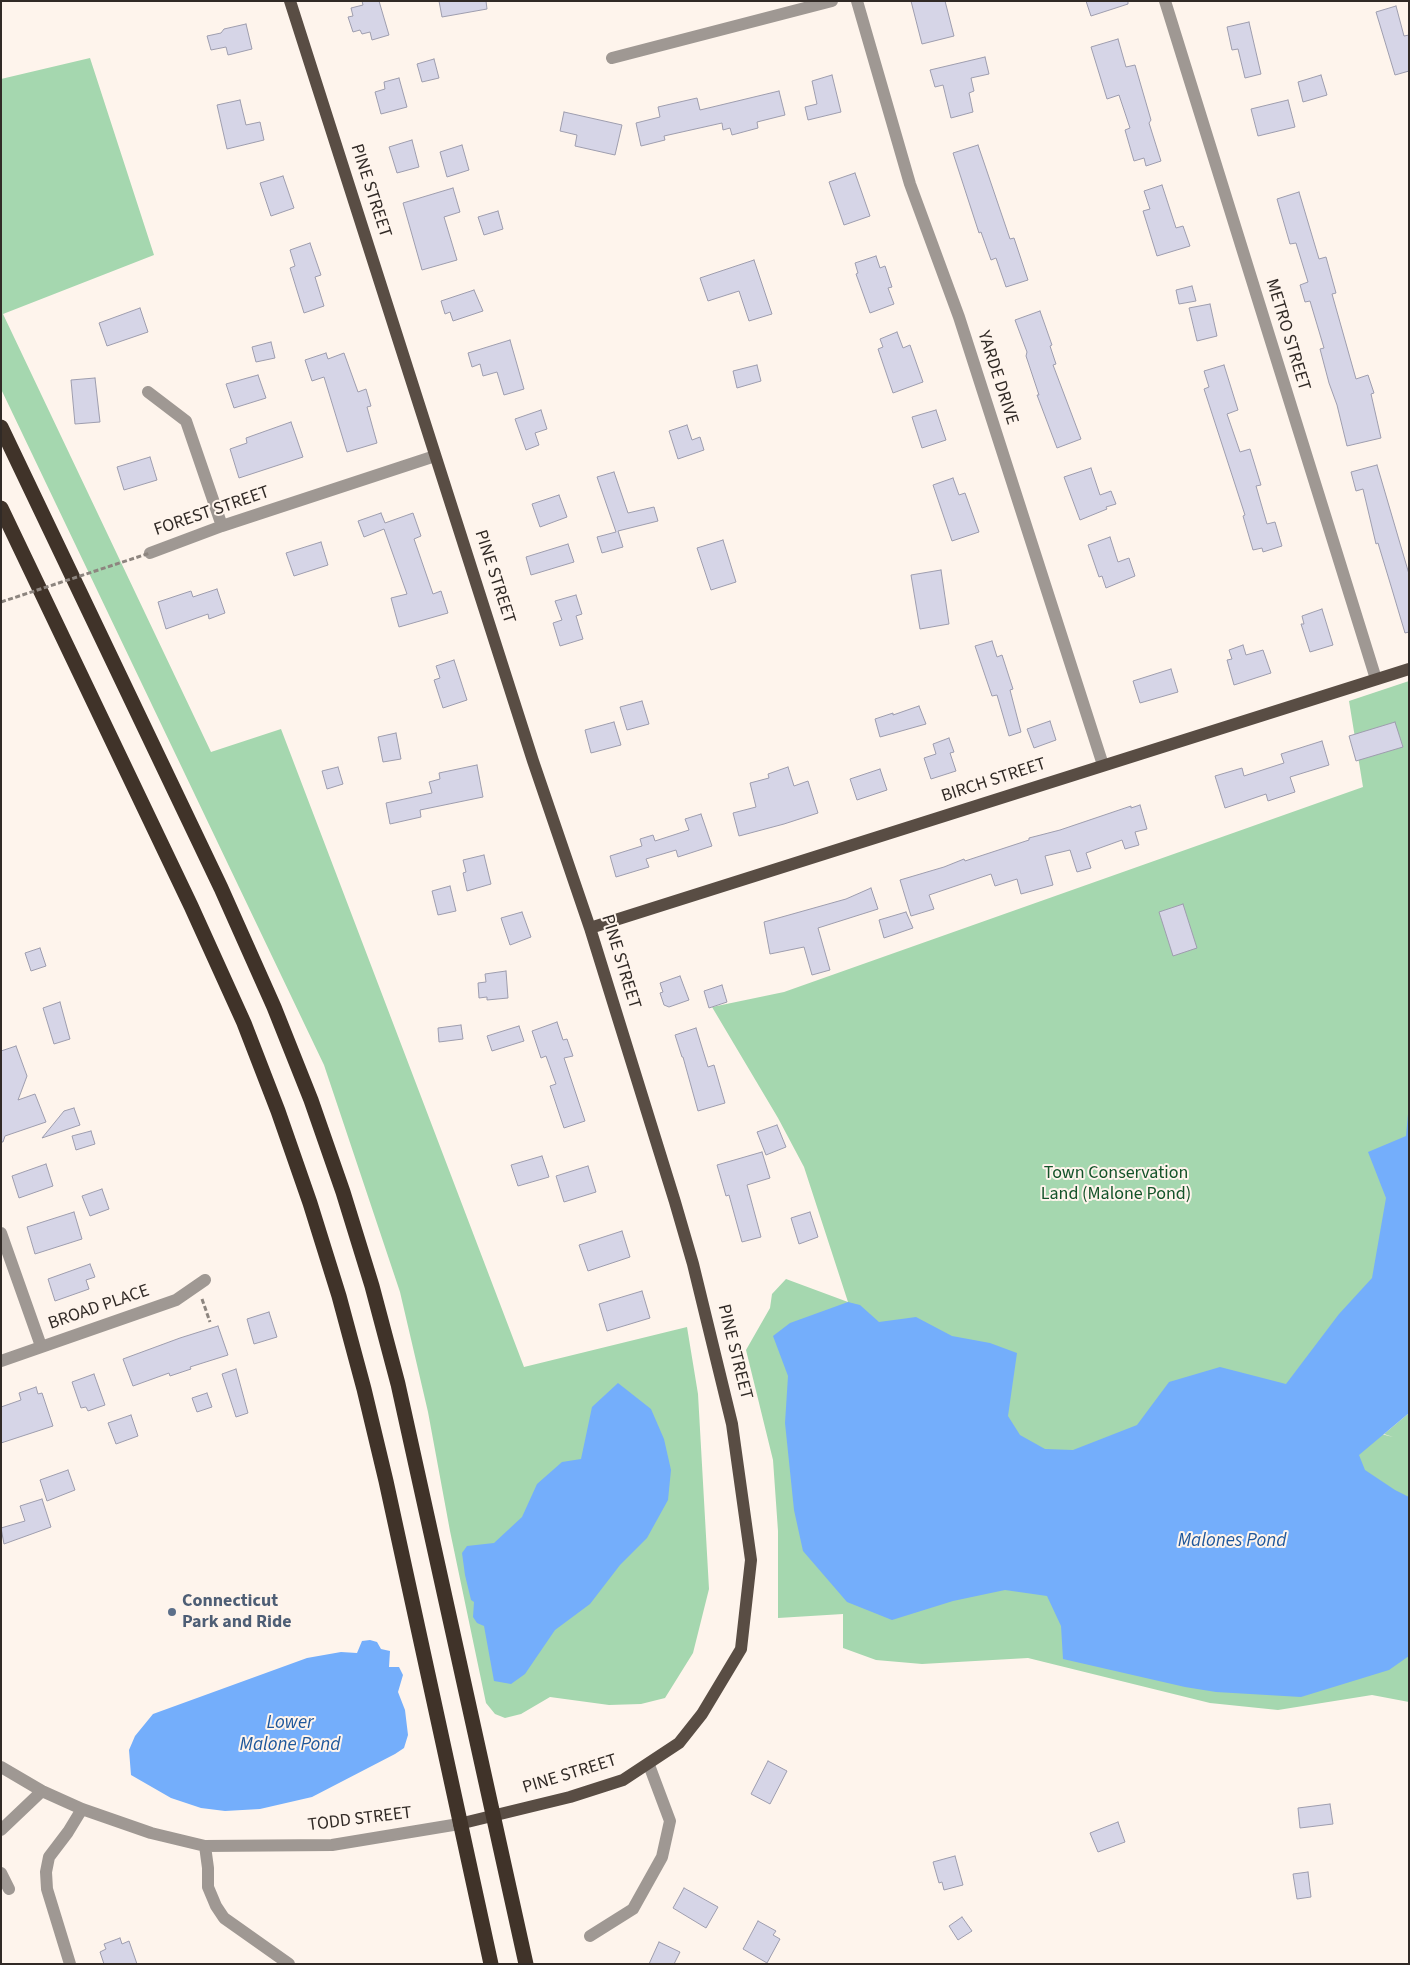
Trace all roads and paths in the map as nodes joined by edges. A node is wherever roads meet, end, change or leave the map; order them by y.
1 (290, 1) edge
2 (832, 1) edge
3 (858, 1) edge
4 (1165, 1) edge
5 (612, 58) dead end
6 (148, 392) dead end
7 (1, 427) edge
8 (435, 456) junction
9 (1, 508) edge
10 (222, 526) junction
11 (150, 553) joint
12 (1, 602) edge
13 (1409, 669) edge
14 (1376, 679) junction
15 (1103, 764) junction
16 (590, 928) junction
17 (1, 1233) edge
18 (200, 1283) joint
19 (210, 1322) dead end
20 (41, 1346) junction
21 (1, 1361) edge
22 (649, 1765) junction
23 (1, 1767) edge
24 (42, 1791) junction
25 (82, 1809) junction
26 (494, 1816) junction
27 (459, 1824) junction
28 (1, 1830) edge
29 (205, 1846) junction
30 (1, 1873) edge
31 (9, 1889) dead end
32 (590, 1936) dead end
33 (70, 1964) edge
34 (289, 1964) edge
35 (491, 1964) edge
36 (526, 1964) edge

1 - 8 main road, PINE STREET
2 - 5 street
3 - 15 street, YARDE DRIVE
4 - 14 street, METRO STREET
6 - 10 street
7 - 26 highway
8 - 10 street, FOREST STREET
8 - 16 main road, PINE STREET
9 - 27 highway
10 - 11 street, FOREST STREET
11 - 12 path, FOREST STREET, bridge
13 - 14 main road, BIRCH STREET
14 - 15 main road, BIRCH STREET
15 - 16 main road, BIRCH STREET
16 - 22 main road, PINE STREET
17 - 20 street
18 - 19 path
18 - 20 street, BROAD PLACE
20 - 21 street, BROAD PLACE
22 - 26 main road, PINE STREET
22 - 32 street
23 - 24 street, TODD STREET
24 - 25 street, TODD STREET
24 - 28 street
25 - 29 street, TODD STREET
25 - 33 street
26 - 27 main road, PINE STREET
26 - 36 highway
27 - 29 street, TODD STREET
27 - 35 highway
29 - 34 street
30 - 31 street

